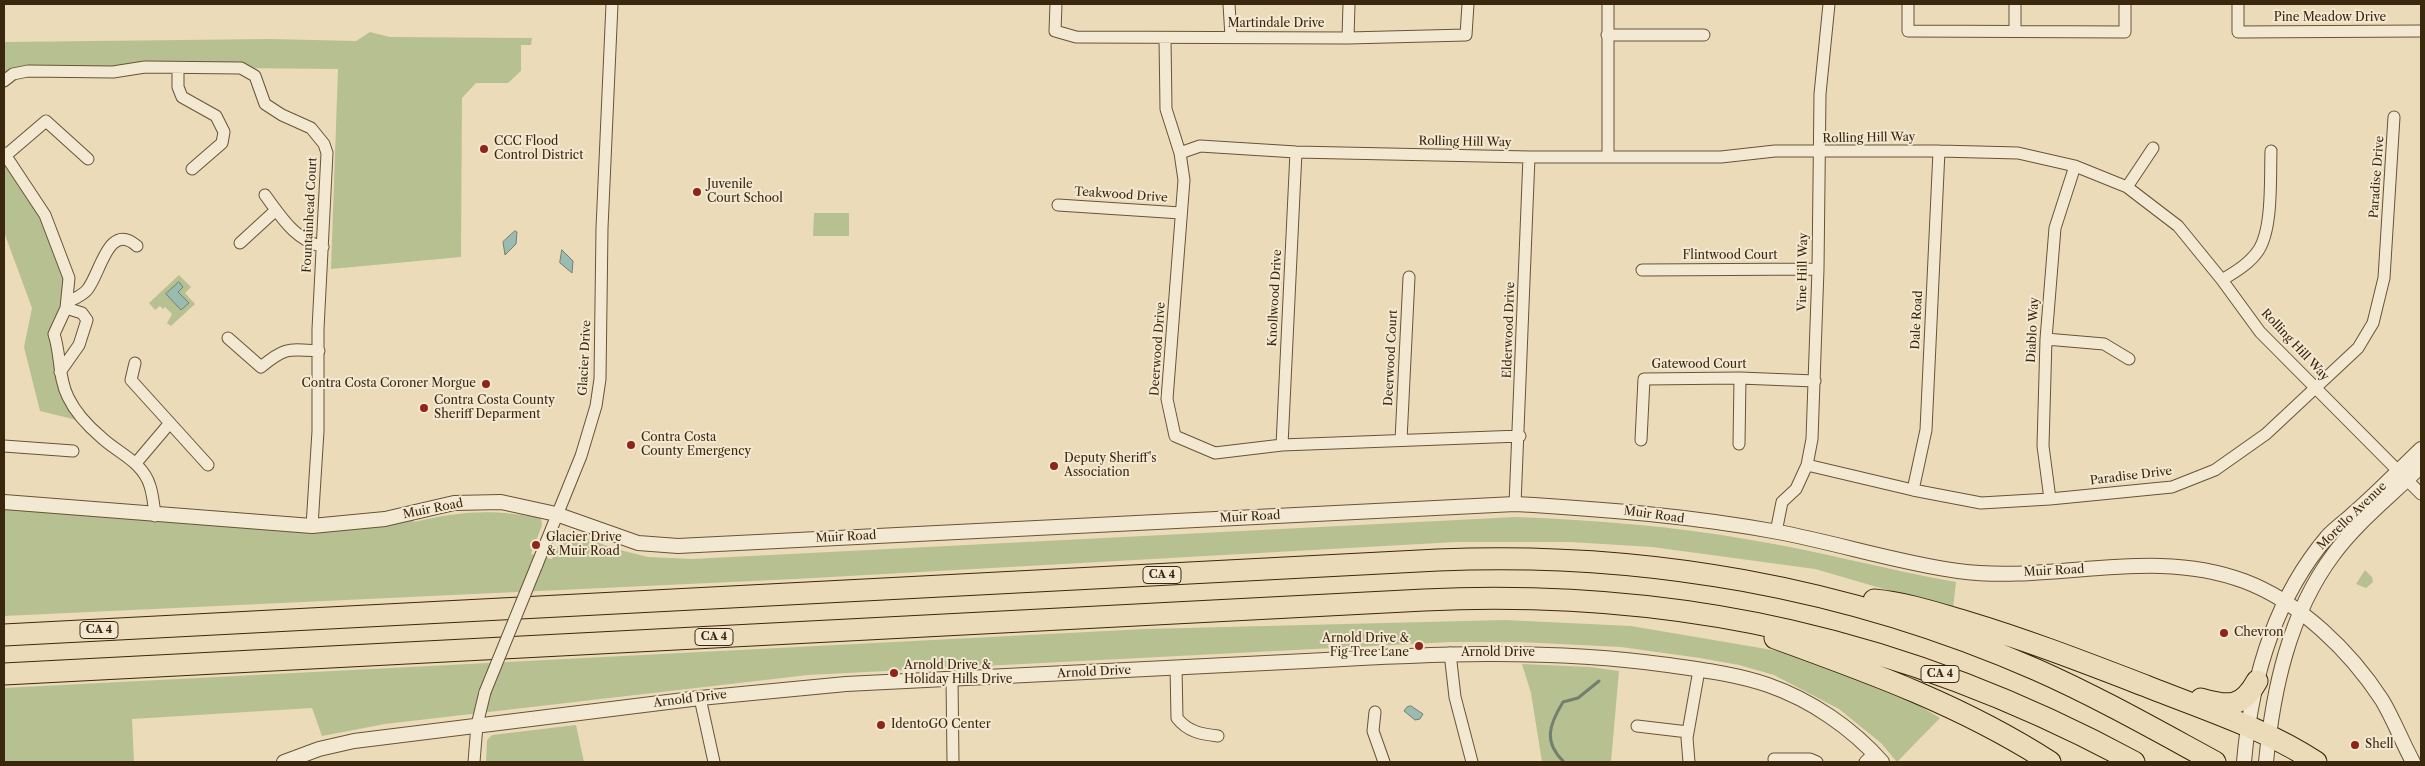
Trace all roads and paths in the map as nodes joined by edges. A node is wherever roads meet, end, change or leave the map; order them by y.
1 (612, 4) edge
2 (1056, 4) edge
3 (1229, 4) edge
4 (1349, 4) edge
5 (1468, 4) edge
6 (1608, 4) edge
7 (1829, 4) edge
8 (1908, 4) edge
9 (2015, 4) edge
10 (2125, 4) edge
11 (2238, 4) edge
12 (2015, 31) junction
13 (2421, 31) edge
14 (1607, 35) junction
15 (1704, 35) dead end
16 (1231, 37) junction
17 (1166, 38) junction
18 (1348, 38) junction
19 (178, 68) junction
20 (4, 81) edge
21 (2394, 117) dead end
22 (2153, 148) dead end
23 (1939, 151) junction
24 (2271, 151) dead end
25 (1296, 152) junction
26 (1818, 152) junction
27 (1180, 153) junction
28 (5, 154) edge
29 (1608, 156) junction
30 (1529, 157) junction
31 (88, 159) dead end
32 (2076, 166) junction
33 (192, 169) dead end
34 (2127, 187) junction
35 (265, 195) dead end
36 (1058, 205) dead end
37 (276, 210) junction
38 (1181, 213) junction
39 (240, 243) dead end
40 (137, 246) dead end
41 (323, 247) junction
42 (1818, 269) junction
43 (1642, 270) dead end
44 (1409, 277) dead end
45 (2222, 280) junction
46 (67, 305) junction
47 (228, 338) dead end
48 (2046, 339) junction
49 (319, 351) junction
50 (2129, 359) dead end
51 (135, 363) dead end
52 (60, 372) junction
53 (1740, 378) junction
54 (1815, 380) junction
55 (2314, 387) junction
56 (169, 424) junction
57 (1520, 436) junction
58 (1401, 440) junction
59 (1640, 440) dead end
60 (1739, 444) dead end
61 (1282, 445) junction
62 (4, 446) edge
63 (2421, 449) edge
64 (72, 451) dead end
65 (136, 463) junction
66 (208, 465) dead end
67 (1807, 466) junction
68 (2421, 466) edge
69 (2402, 476) junction
70 (1913, 490) junction
71 (2421, 494) edge
72 (2050, 499) junction
73 (4, 502) edge
74 (1515, 504) junction
75 (556, 514) junction
76 (155, 516) junction
77 (312, 526) junction
78 (1776, 532) junction
79 (1829, 599) junction
80 (2284, 601) junction
81 (2300, 613) junction
82 (1734, 618) junction
83 (4, 635) edge
84 (1450, 653) junction
85 (1176, 667) junction
86 (1699, 670) junction
87 (4, 674) edge
88 (952, 679) junction
89 (2257, 681) junction
90 (2164, 694) junction
91 (700, 698) junction
92 (1375, 712) dead end
93 (477, 725) junction
94 (1638, 726) dead end
95 (2247, 727) junction
96 (1688, 732) junction
97 (1218, 736) dead end
98 (2269, 736) junction
99 (1873, 759) edge
100 (284, 762) edge
101 (474, 762) edge
102 (714, 762) edge
103 (952, 762) edge
104 (1384, 762) edge
105 (1472, 762) edge
106 (1689, 762) edge
107 (1775, 762) edge
108 (1817, 762) edge
109 (2050, 762) edge
110 (2134, 762) edge
111 (2215, 762) edge
112 (2244, 762) edge
113 (2266, 762) edge
114 (2316, 762) edge
115 (2413, 762) edge

1 - 75 street, Glacier Drive
2 - 17 street, Martindale Drive
3 - 16 street
4 - 18 street
5 - 18 street, Martindale Drive
6 - 14 street
7 - 26 street, Vine Hill Way
8 - 12 street
9 - 12 street
10 - 12 street
11 - 13 street, Pine Meadow Drive
14 - 15 street
14 - 29 street
16 - 17 street, Martindale Drive
16 - 18 street, Martindale Drive
17 - 27 street, Deerwood Drive
19 - 20 street, Fountainhead Court
19 - 33 street
19 - 41 street, Fountainhead Court
21 - 55 street, Paradise Drive
22 - 34 street
23 - 26 street, Rolling Hill Way
23 - 32 street, Rolling Hill Way
23 - 70 street, Dale Road
24 - 45 street
25 - 27 street, Rolling Hill Way
25 - 30 street, Rolling Hill Way
25 - 61 street, Knollwood Drive
26 - 29 street, Rolling Hill Way
26 - 42 street, Vine Hill Way
27 - 38 street, Deerwood Drive
28 - 31 street
28 - 46 street
29 - 30 street, Rolling Hill Way
30 - 57 street, Elderwood Drive
32 - 34 street, Rolling Hill Way
32 - 48 street, Diablo Way
34 - 45 street, Rolling Hill Way
35 - 37 street
36 - 38 street, Teakwood Drive
37 - 39 street
37 - 41 street
38 - 61 street, Deerwood Drive
40 - 46 street
41 - 49 street, Fountainhead Court
42 - 43 street, Flintwood Court
42 - 54 street, Vine Hill Way
44 - 58 street, Deerwood Court
45 - 55 street, Rolling Hill Way
46 - 52 street
46 - 52 street
47 - 49 street
48 - 50 street
48 - 72 street, Diablo Way
49 - 77 street, Fountainhead Court
51 - 56 street
52 - 65 street
53 - 54 street, Gatewood Court
53 - 59 street, Gatewood Court
53 - 60 street
54 - 67 street, Vine Hill Way
55 - 69 street, Rolling Hill Way
55 - 72 street, Paradise Drive
56 - 65 street
56 - 66 street
57 - 58 street, Deerwood Drive
57 - 74 street, Elderwood Drive
58 - 61 street, Deerwood Drive
62 - 64 street
63 - 69 street, Morello Avenue
65 - 76 street
67 - 70 street, Paradise Drive
67 - 78 street, Vine Hill Way
68 - 69 street, Morello Avenue
69 - 71 street, Rolling Hill Way
69 - 80 street, Morello Avenue
69 - 81 street, Morello Avenue
70 - 72 street, Paradise Drive
73 - 76 street, Muir Road
74 - 75 street, Muir Road
74 - 78 street, Muir Road
75 - 77 street, Muir Road
75 - 93 street, Glacier Drive, bridge
76 - 77 street, Muir Road
78 - 80 street, Muir Road
79 - 83 highway, CA 4
79 - 90 highway
79 - 111 highway, CA 4
80 - 81 street, Muir Road
80 - 89 street, Morello Avenue
81 - 98 street, Morello Avenue
81 - 115 street, Muir Road
82 - 87 highway, CA 4
82 - 109 highway
82 - 110 highway, CA 4
84 - 85 street, Arnold Drive
84 - 86 street, Arnold Drive
84 - 105 street
85 - 88 street, Arnold Drive
85 - 97 street
86 - 96 street
86 - 99 street, Arnold Drive
88 - 91 street, Arnold Drive
88 - 103 street
89 - 90 highway
89 - 95 street, Morello Avenue
90 - 95 highway
91 - 93 street, Arnold Drive
91 - 102 street
92 - 104 street
93 - 100 street, Arnold Drive
93 - 101 street, Glacier Drive
94 - 96 street
95 - 98 highway
95 - 112 street, Morello Avenue
96 - 106 street
98 - 113 street, Morello Avenue
98 - 114 highway
107 - 108 street

